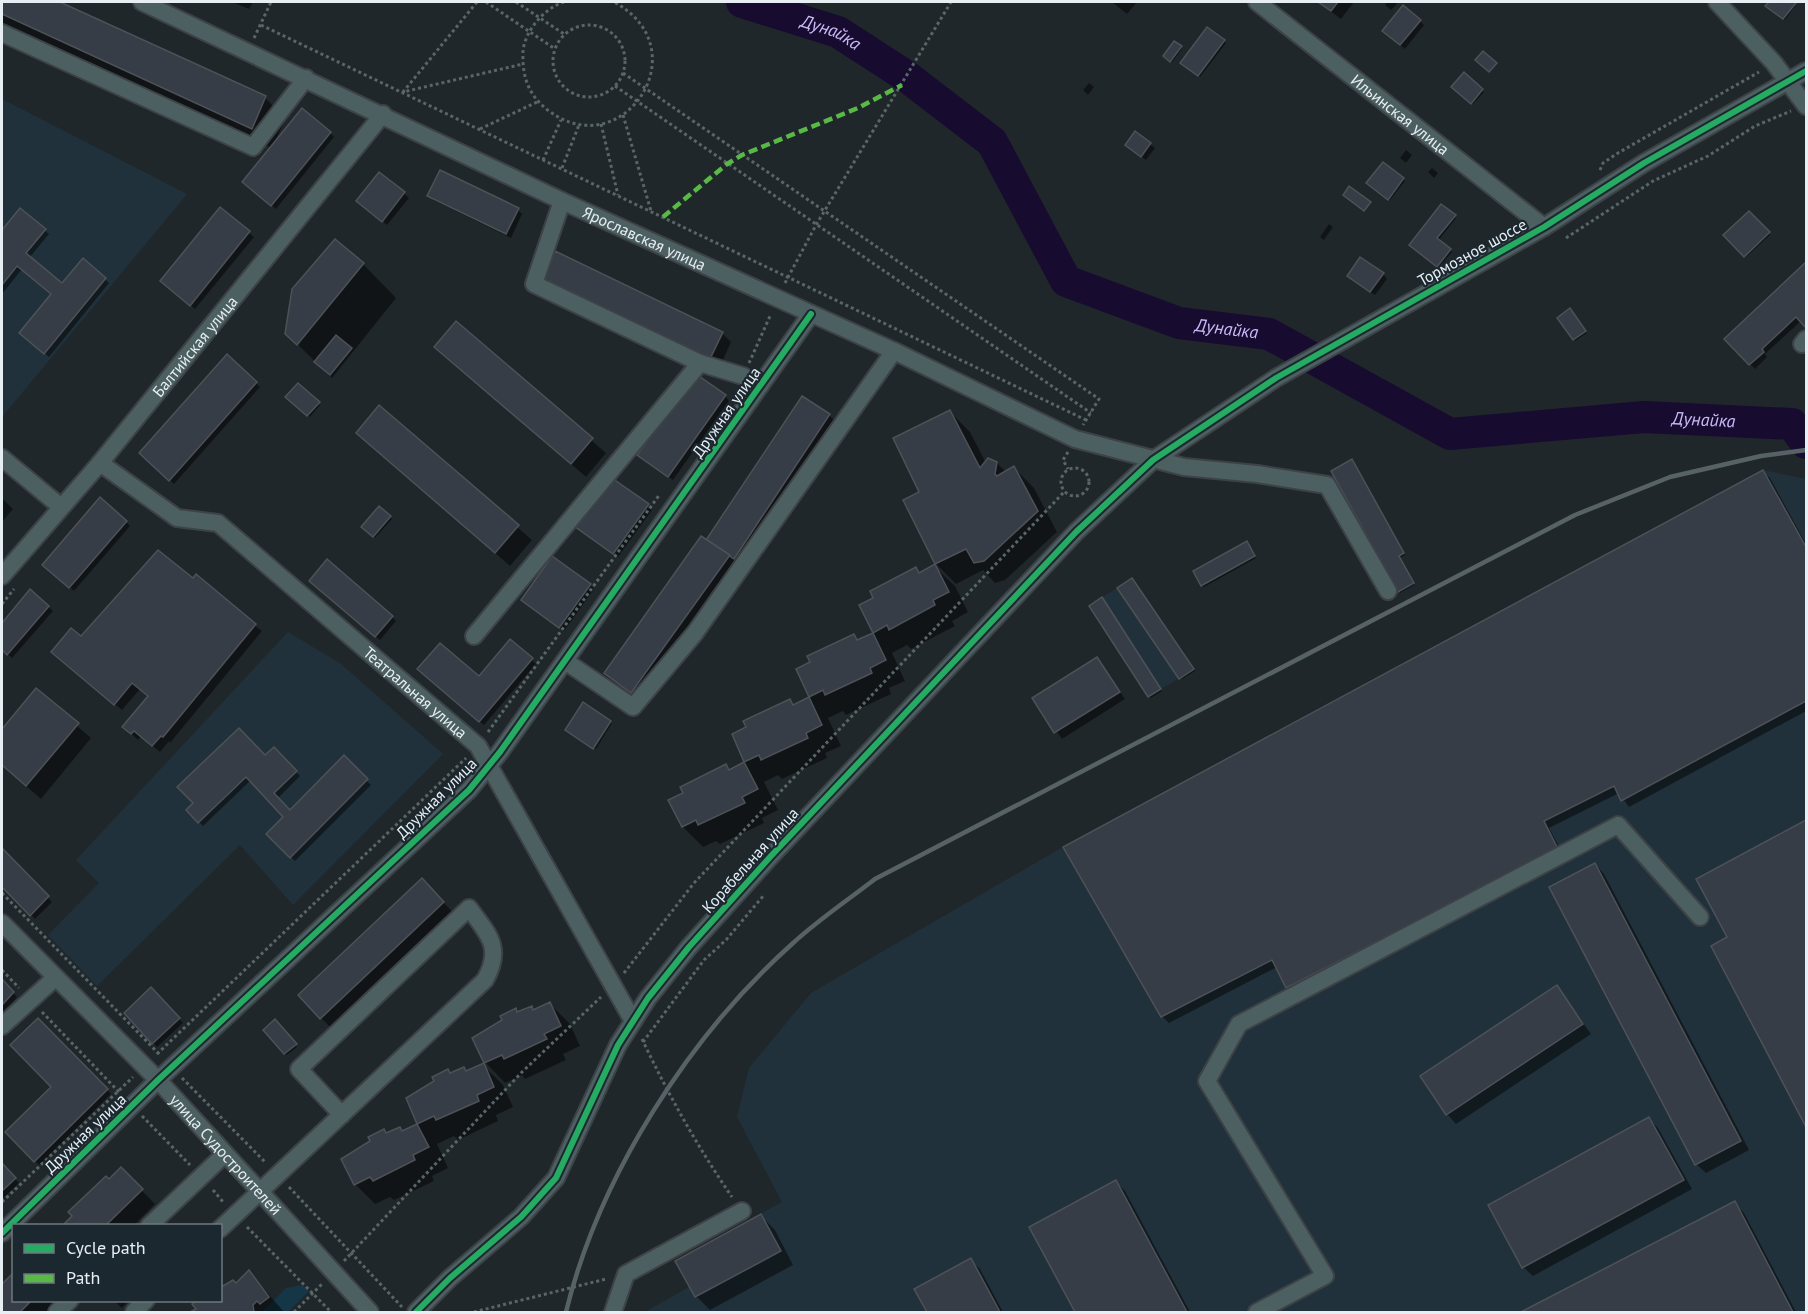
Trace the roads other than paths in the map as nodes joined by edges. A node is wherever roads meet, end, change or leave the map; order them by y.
1 (142, 2) edge
2 (1257, 2) edge
3 (1717, 2) edge
4 (2, 33) edge
5 (1806, 71) edge
6 (306, 78) junction
7 (1787, 81) junction
8 (1806, 105) edge
9 (383, 114) junction
10 (562, 201) junction
11 (1544, 226) junction
12 (811, 314) junction
13 (894, 351) junction
14 (700, 363) junction
15 (760, 386) junction
16 (2, 458) edge
17 (1153, 460) junction
18 (100, 463) junction
19 (61, 507) junction
20 (2, 576) edge
21 (1388, 591) dead end
22 (474, 636) dead end
23 (565, 661) junction
24 (490, 763) junction
25 (1700, 916) dead end
26 (2, 923) edge
27 (56, 978) junction
28 (633, 1021) junction
29 (2, 1026) edge
30 (158, 1080) junction
31 (342, 1115) junction
32 (225, 1154) junction
33 (259, 1193) junction
34 (742, 1211) road end
35 (151, 1224) edge
36 (222, 1227) edge
37 (2, 1233) edge
38 (370, 1312) edge
39 (416, 1312) edge
40 (613, 1312) edge
41 (1257, 1312) edge

1 - 6 street, Ярославская улица
2 - 11 street, Ильинская улица
3 - 7 street
4 - 6 street
5 - 7 street, Тормозное шоссе
6 - 9 street, Ярославская улица
7 - 8 street
7 - 11 street, Тормозное шоссе
9 - 10 street, Ярославская улица
9 - 18 street, Балтийская улица
10 - 12 street, Ярославская улица
10 - 14 street
11 - 17 street, Тормозное шоссе
12 - 13 street, Ярославская улица
12 - 15 street, Дружная улица
13 - 17 street, Ярославская улица
13 - 23 street
14 - 15 street
14 - 22 street
15 - 23 street, Дружная улица
16 - 19 street
17 - 21 street, Ярославская улица
17 - 28 street, Корабельная улица
18 - 19 street, Балтийская улица
18 - 24 street, Театральная улица
19 - 20 street, Балтийская улица
23 - 24 street, Дружная улица
24 - 28 street, Театральная улица
24 - 30 street, Дружная улица
25 - 41 street
26 - 27 street, улица Судостроителей
27 - 29 street
27 - 30 street, улица Судостроителей
28 - 39 street, Корабельная улица
30 - 32 street, улица Судостроителей
30 - 37 street, Дружная улица
31 - 31 street
31 - 33 street
32 - 33 street, улица Судостроителей
32 - 35 street
33 - 36 street
33 - 38 street, улица Судостроителей
34 - 40 street

